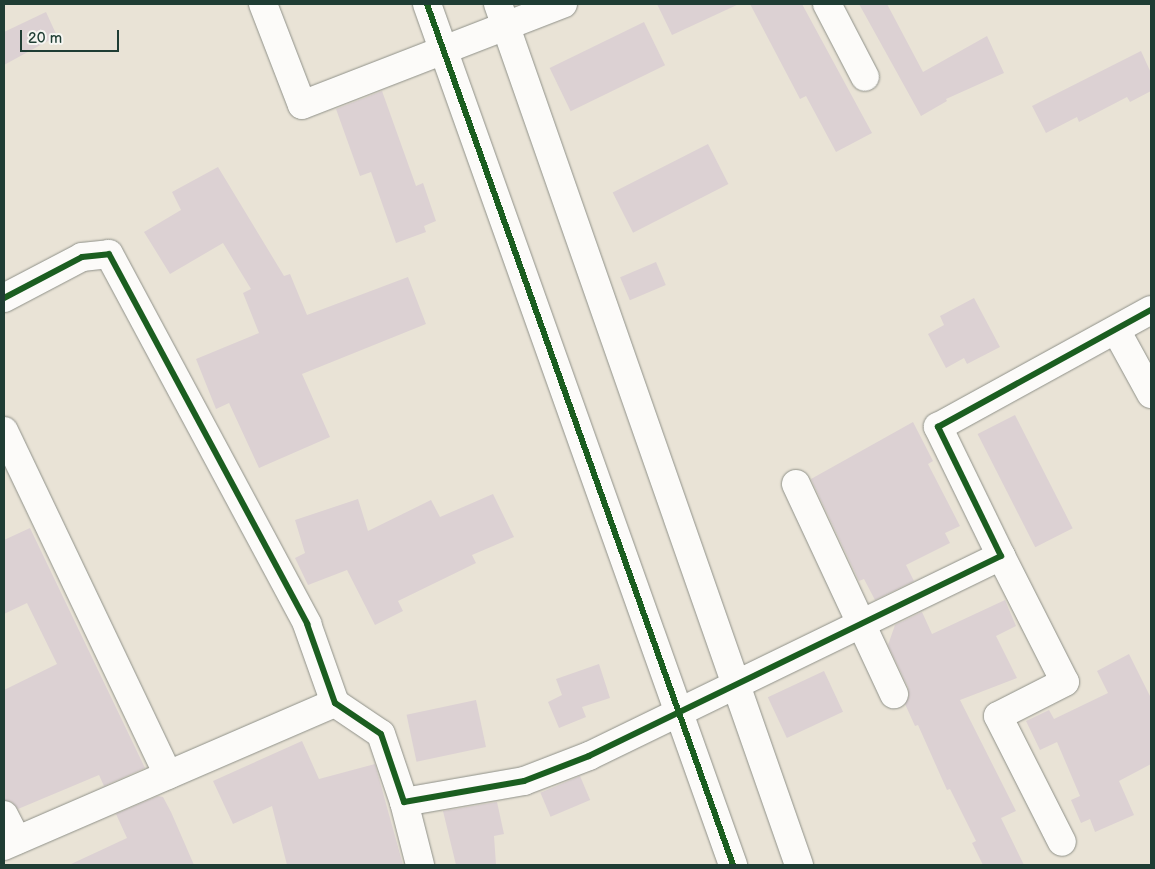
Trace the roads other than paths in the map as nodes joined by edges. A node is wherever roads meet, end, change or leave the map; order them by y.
1 (263, 4) edge
2 (427, 4) edge
3 (563, 4) edge
4 (827, 4) edge
5 (502, 16) edge
6 (444, 52) junction
7 (865, 77) dead end
8 (4, 298) edge
9 (1151, 310) edge
10 (1116, 330) junction
11 (1151, 394) edge
12 (4, 431) edge
13 (796, 484) dead end
14 (1001, 556) junction
15 (861, 623) junction
16 (736, 686) junction
17 (894, 694) dead end
18 (335, 703) junction
19 (679, 714) junction
20 (168, 775) junction
21 (404, 802) junction
22 (4, 815) edge
23 (1062, 842) dead end
24 (10, 843) edge
25 (420, 865) edge
26 (734, 865) edge
27 (799, 865) edge

1 - 6 street
2 - 6 street
3 - 5 street
4 - 7 street
5 - 6 street
5 - 16 street
6 - 19 street
8 - 18 street
9 - 10 street
10 - 11 street
10 - 14 street
12 - 20 street
13 - 15 street
14 - 15 street
14 - 23 street
15 - 16 street
15 - 17 street
16 - 19 street
16 - 27 street
18 - 20 street
18 - 21 street
19 - 21 street
19 - 26 street
20 - 24 street
21 - 25 street
22 - 24 street

